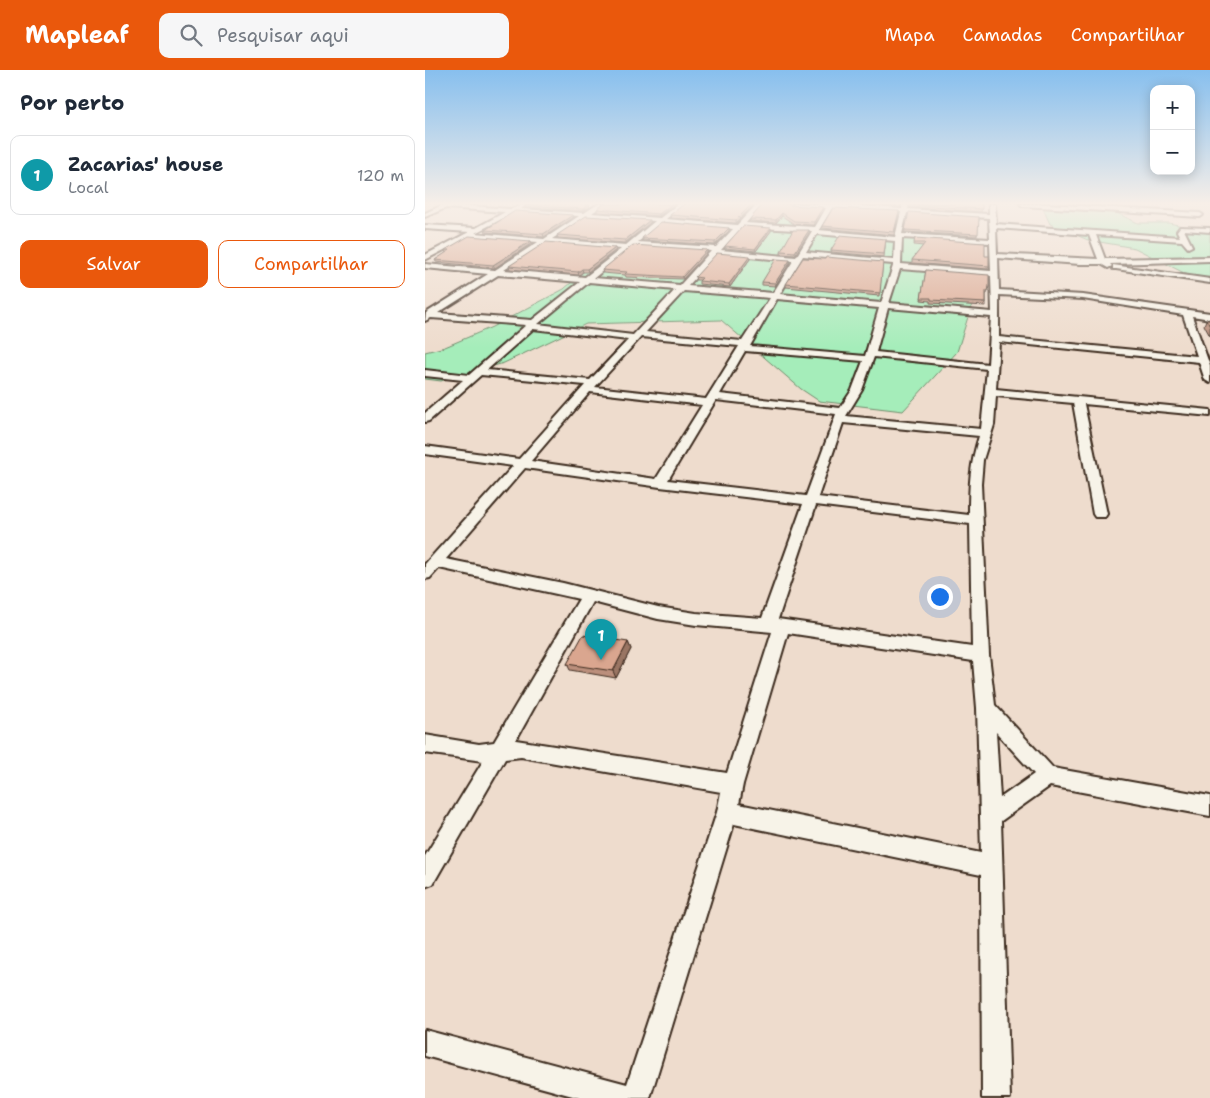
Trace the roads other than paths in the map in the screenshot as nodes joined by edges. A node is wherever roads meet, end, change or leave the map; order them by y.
1 (437, 252) edge
2 (529, 252) edge
3 (620, 252) edge
4 (714, 252) edge
5 (729, 252) edge
6 (803, 252) edge
7 (898, 252) edge
8 (994, 252) edge
9 (1054, 252) edge
10 (1100, 252) edge
11 (1191, 252) edge
12 (800, 257) junction
13 (425, 258) edge
14 (1168, 259) junction
15 (1196, 259) junction
16 (1210, 259) edge
17 (1105, 263) junction
18 (897, 264) junction
19 (425, 266) edge
20 (497, 273) junction
21 (995, 274) junction
22 (1175, 276) junction
23 (586, 279) junction
24 (1210, 282) edge
25 (681, 288) junction
26 (995, 292) junction
27 (775, 297) junction
28 (886, 306) junction
29 (1187, 314) junction
30 (427, 316) edge
31 (996, 316) junction
32 (1210, 316) edge
33 (532, 324) junction
34 (638, 336) junction
35 (995, 340) junction
36 (745, 346) junction
37 (869, 357) junction
38 (1201, 359) junction
39 (992, 367) junction
40 (425, 373) edge
41 (476, 375) junction
42 (1210, 380) edge
43 (591, 386) junction
44 (991, 392) junction
45 (710, 399) junction
46 (1078, 400) junction
47 (1210, 413) edge
48 (841, 415) junction
49 (425, 419) edge
50 (986, 433) junction
51 (425, 450) edge
52 (522, 464) junction
53 (660, 483) junction
54 (810, 501) junction
55 (1100, 514) dead end
56 (976, 520) junction
57 (436, 562) junction
58 (425, 574) edge
59 (589, 595) junction
60 (775, 626) junction
61 (981, 655) junction
62 (986, 708) junction
63 (425, 744) edge
64 (499, 752) junction
65 (1048, 776) junction
66 (733, 784) junction
67 (1210, 806) edge
68 (727, 812) junction
69 (991, 816) junction
70 (992, 866) junction
71 (425, 876) edge
72 (425, 1043) edge
73 (630, 1098) edge
74 (636, 1098) edge
75 (996, 1098) edge

1 - 13 street
2 - 20 street
3 - 23 street
4 - 25 street
5 - 12 street
6 - 12 street
7 - 18 street
8 - 21 street
9 - 17 street
10 - 17 street
11 - 15 street
12 - 18 street
12 - 27 street
14 - 15 street
14 - 17 street
14 - 22 street
15 - 16 street
17 - 22 street
18 - 21 street
18 - 28 street
19 - 20 street
20 - 23 street
20 - 30 street
21 - 26 street
22 - 24 street
23 - 25 street
23 - 33 street
25 - 27 street
25 - 34 street
26 - 29 street
26 - 31 street
27 - 28 street
27 - 36 street
28 - 31 street
28 - 37 street
29 - 32 street
29 - 38 street
30 - 33 street
31 - 35 street
33 - 34 street
33 - 41 street
34 - 36 street
34 - 43 street
35 - 38 street
35 - 39 street
36 - 37 street
36 - 45 street
37 - 39 street
37 - 48 street
38 - 42 street
39 - 44 street
40 - 41 street
41 - 43 street
41 - 49 street
43 - 45 street
43 - 52 street
44 - 46 street
44 - 50 street
45 - 48 street
45 - 53 street
46 - 47 street
46 - 55 street
48 - 50 street
48 - 54 street
50 - 56 street
51 - 52 street
52 - 53 street
52 - 57 street
53 - 54 street
54 - 56 street
54 - 60 street
56 - 61 street
57 - 58 street
57 - 59 street
59 - 60 street
59 - 64 street
60 - 61 street
60 - 66 street
61 - 62 street
62 - 65 street
62 - 69 street
63 - 64 street
64 - 66 street
64 - 71 street
65 - 67 street
65 - 69 street
66 - 68 street
68 - 70 street
68 - 74 street
69 - 70 street
70 - 75 street
72 - 73 street

